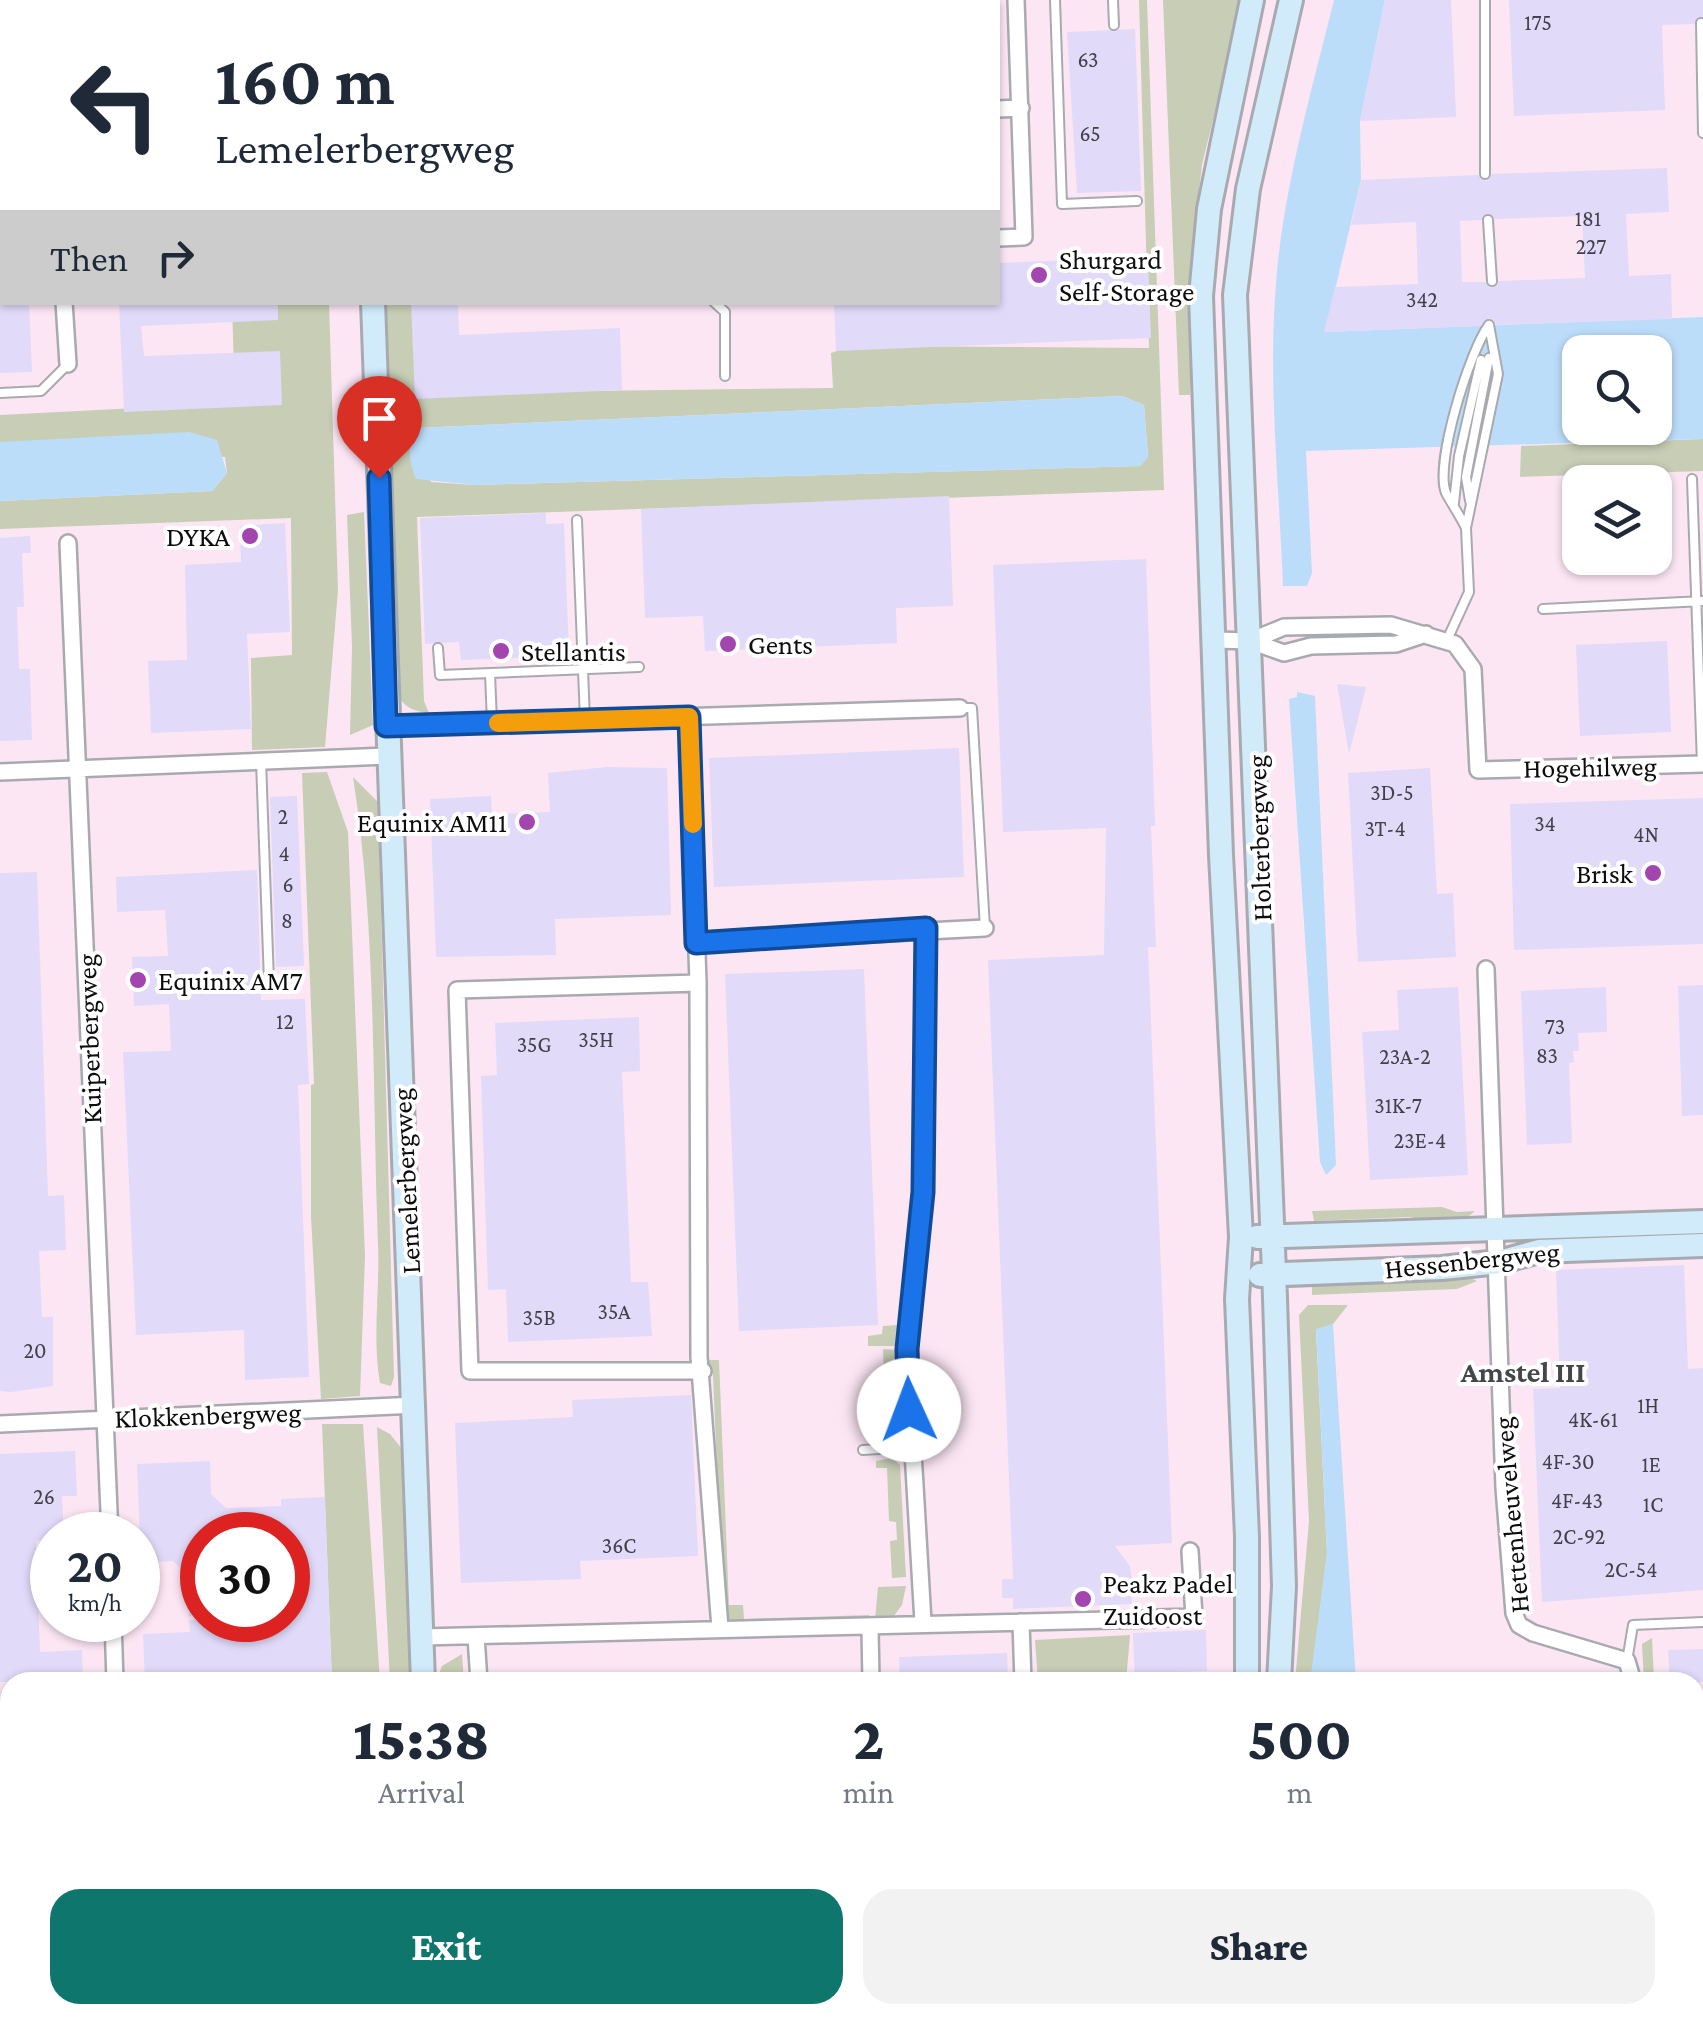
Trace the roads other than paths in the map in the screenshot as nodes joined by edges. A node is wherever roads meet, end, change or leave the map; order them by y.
1 (1016, 0) edge
2 (1054, 0) edge
3 (1113, 0) edge
4 (1252, 0) edge
5 (1290, 0) edge
6 (1485, 0) edge
7 (1701, 24) edge
8 (1114, 25) dead end
9 (1000, 108) edge
10 (1021, 108) junction
11 (1703, 133) edge
12 (1485, 174) dead end
13 (1137, 201) dead end
14 (1488, 220) dead end
15 (1000, 238) edge
16 (1492, 281) dead end
17 (64, 305) edge
18 (373, 305) edge
19 (717, 305) edge
20 (68, 364) joint
21 (726, 376) dead end
22 (0, 393) edge
23 (1692, 479) dead end
24 (1470, 501) junction
25 (1454, 503) junction
26 (576, 520) dead end
27 (1466, 528) junction
28 (68, 543) dead end
29 (1700, 602) edge
30 (1542, 609) dead end
31 (1426, 634) junction
32 (1215, 640) junction
33 (1448, 640) junction
34 (1250, 641) junction
35 (438, 648) dead end
36 (639, 667) dead end
37 (583, 669) junction
38 (490, 673) junction
39 (960, 708) joint
40 (689, 717) junction
41 (585, 720) junction
42 (492, 723) junction
43 (386, 726) junction
44 (388, 756) junction
45 (261, 761) junction
46 (1702, 764) edge
47 (78, 769) junction
48 (0, 772) edge
49 (926, 928) junction
50 (985, 928) joint
51 (696, 943) junction
52 (1486, 969) dead end
53 (269, 982) dead end
54 (698, 983) junction
55 (1703, 1222) edge
56 (1497, 1230) junction
57 (1272, 1236) junction
58 (1241, 1237) junction
59 (1703, 1245) edge
60 (1499, 1262) junction
61 (1274, 1274) junction
62 (1242, 1275) junction
63 (703, 1371) junction
64 (416, 1404) junction
65 (105, 1420) junction
66 (0, 1424) edge
67 (912, 1448) junction
68 (863, 1450) dead end
69 (109, 1512) edge
70 (1190, 1551) dead end
71 (922, 1622) junction
72 (1020, 1622) junction
73 (1703, 1622) edge
74 (720, 1628) junction
75 (870, 1629) junction
76 (476, 1636) junction
77 (422, 1637) junction
78 (114, 1642) edge
79 (1627, 1661) junction
80 (115, 1672) edge
81 (423, 1672) edge
82 (479, 1672) edge
83 (870, 1672) edge
84 (1023, 1672) edge
85 (1247, 1672) edge
86 (1280, 1672) edge
87 (1630, 1672) edge

1 - 10 street
2 - 13 lane
3 - 8 lane
4 - 32 main road, Holterbergweg
5 - 34 main road, Holterbergweg
6 - 12 lane
7 - 11 lane
9 - 10 street
10 - 15 street
14 - 16 lane
17 - 20 street
18 - 43 main road, Lemelerbergweg
19 - 21 lane
20 - 22 lane
23 - 29 lane
24 - 25 lane
24 - 25 lane
24 - 27 lane
25 - 27 lane
26 - 37 lane
27 - 33 lane
28 - 47 street, Kuiperbergweg
29 - 30 lane
29 - 46 lane
31 - 33 street
31 - 34 street
31 - 34 street
32 - 34 street
32 - 58 main road, Holterbergweg
33 - 46 street, Hogehilweg
34 - 57 main road, Holterbergweg
35 - 38 lane
36 - 37 lane
37 - 38 lane
37 - 41 lane
38 - 42 lane
39 - 40 street
39 - 50 lane
40 - 41 street
40 - 51 street
41 - 42 street
42 - 43 street
43 - 44 main road, Lemelerbergweg
44 - 45 street
44 - 64 main road, Lemelerbergweg
45 - 47 street
45 - 53 lane
47 - 48 street
47 - 65 street, Kuiperbergweg
49 - 50 street
49 - 51 street
49 - 67 street
51 - 54 street
52 - 56 street, Hettenheuvelweg
54 - 63 street
54 - 63 street, Lemelerbergweg
55 - 56 main road, Hessenbergweg
56 - 57 main road, Hessenbergweg
56 - 60 street, Hettenheuvelweg
57 - 58 main road, Hessenbergweg
57 - 61 main road, Holterbergweg
58 - 62 main road, Holterbergweg
59 - 60 main road, Hessenbergweg
60 - 61 main road, Hessenbergweg
60 - 79 street, Hettenheuvelweg
61 - 62 main road, Hessenbergweg
61 - 86 main road, Holterbergweg
62 - 85 main road, Holterbergweg
63 - 74 street
64 - 65 street, Klokkenbergweg
64 - 77 main road, Lemelerbergweg
65 - 66 street, Klokkenbergweg
65 - 69 street, Kuiperbergweg
67 - 68 lane
67 - 71 street
70 - 72 street
71 - 72 street
71 - 75 street
72 - 84 street
73 - 79 lane
74 - 75 street
74 - 76 street
75 - 83 street
76 - 77 street
76 - 82 street
77 - 81 main road, Lemelerbergweg
78 - 80 street
79 - 87 street

